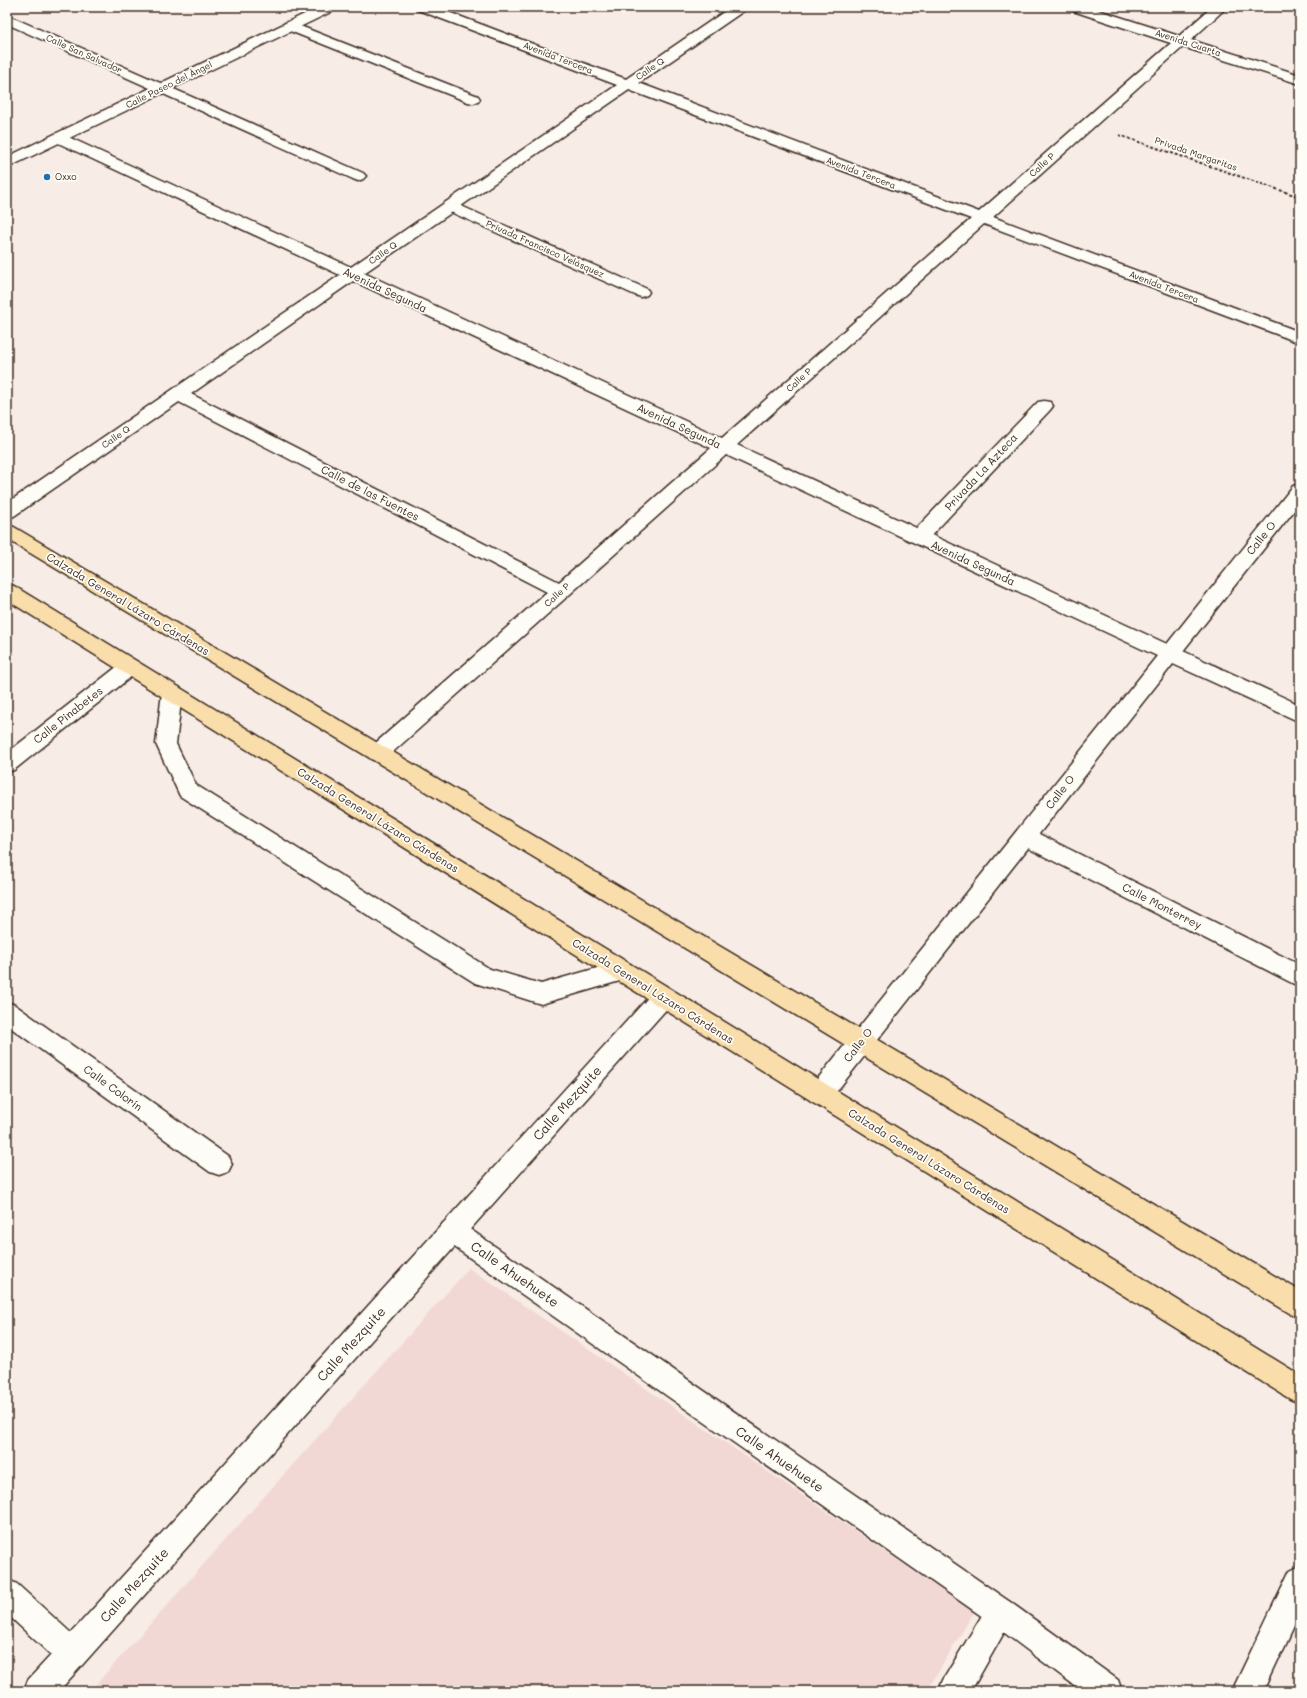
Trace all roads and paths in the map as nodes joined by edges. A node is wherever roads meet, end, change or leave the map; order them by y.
1 (330, 7) edge
2 (423, 7) edge
3 (740, 7) edge
4 (1075, 7) edge
5 (1220, 7) edge
6 (7, 19) edge
7 (290, 26) junction
8 (1182, 41) junction
9 (1300, 80) edge
10 (627, 84) junction
11 (162, 88) junction
12 (473, 99) dead end
13 (1088, 124) junction
14 (59, 138) junction
15 (7, 163) edge
16 (358, 176) dead end
17 (1300, 197) edge
18 (450, 206) junction
19 (982, 218) junction
20 (352, 274) junction
21 (641, 292) dead end
22 (1300, 338) edge
23 (178, 394) junction
24 (1044, 406) dead end
25 (724, 447) junction
26 (1300, 490) edge
27 (7, 512) edge
28 (7, 531) edge
29 (919, 538) junction
30 (7, 590) edge
31 (561, 591) junction
32 (1170, 654) junction
33 (130, 667) junction
34 (172, 692) junction
35 (1300, 714) edge
36 (378, 754) junction
37 (7, 764) edge
38 (1024, 836) junction
39 (622, 971) junction
40 (1300, 976) edge
41 (663, 997) junction
42 (7, 1012) edge
43 (861, 1042) junction
44 (820, 1094) junction
45 (219, 1164) dead end
46 (452, 1230) junction
47 (1300, 1304) edge
48 (1300, 1390) edge
49 (1300, 1580) edge
50 (7, 1594) edge
51 (1000, 1612) junction
52 (72, 1654) junction
53 (39, 1691) edge
54 (954, 1691) edge
55 (1107, 1691) edge
56 (1247, 1691) edge

1 - 7 street, Calle Paseo del Ángel
2 - 10 street, Avenida Tercera
3 - 10 street, Calle Q
4 - 8 street, Avenida Cuarta
5 - 8 street, Calle P
6 - 11 street, Calle San Salvador
7 - 11 street, Calle Paseo del Ángel
7 - 12 street
8 - 9 street, Avenida Cuarta
8 - 13 street, Calle P
10 - 18 street, Calle Q
10 - 19 street, Avenida Tercera
11 - 14 street, Calle Paseo del Ángel
11 - 16 street, Calle San Salvador
13 - 17 path, Privada Margaritas
13 - 19 street, Calle P
14 - 15 street, Calle Paseo del Ángel
14 - 20 street, Avenida Segunda
18 - 20 street, Calle Q
18 - 21 street, Privada Francisco Velásquez
19 - 22 street, Avenida Tercera
19 - 25 street, Calle P
20 - 23 street, Calle Q
20 - 25 street, Avenida Segunda
23 - 27 street, Calle Q
23 - 31 street, Calle de las Fuentes
24 - 29 street, Privada La Azteca
25 - 29 street, Avenida Segunda
25 - 31 street, Calle P
26 - 32 street, Calle O
28 - 36 main road, Calzada General Lázaro Cárdenas
29 - 32 street, Avenida Segunda
30 - 33 main road, Calzada General Lázaro Cárdenas
31 - 36 street, Calle P
32 - 35 street, Avenida Segunda
32 - 38 street, Calle O
33 - 34 main road, Calzada General Lázaro Cárdenas
33 - 37 street, Calle Pinabetes
34 - 39 main road, Calzada General Lázaro Cárdenas
34 - 39 street
36 - 43 main road, Calzada General Lázaro Cárdenas
38 - 40 street, Calle Monterrey
38 - 43 street, Calle O
39 - 41 main road, Calzada General Lázaro Cárdenas
41 - 44 main road, Calzada General Lázaro Cárdenas
41 - 46 street, Calle Mezquite
42 - 45 street, Calle Colorín
43 - 44 street, Calle O
43 - 47 main road, Calzada General Lázaro Cárdenas
44 - 48 main road, Calzada General Lázaro Cárdenas
46 - 51 street, Calle Ahuehuete
46 - 52 street, Calle Mezquite
49 - 56 street
50 - 52 street
51 - 54 street
51 - 55 street, Calle Ahuehuete
52 - 53 street, Calle Mezquite

